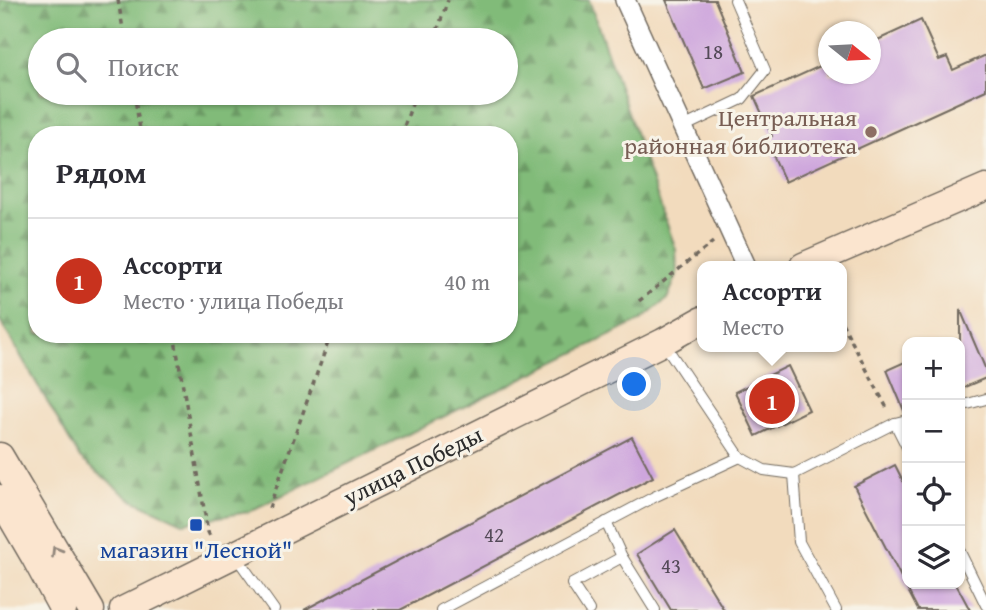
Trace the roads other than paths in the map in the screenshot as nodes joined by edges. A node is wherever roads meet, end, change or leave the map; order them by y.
1 (625, 0) edge
2 (735, 0) edge
3 (683, 127) junction
4 (986, 187) edge
5 (745, 261) edge
6 (815, 261) edge
7 (697, 323) edge
8 (663, 342) junction
9 (986, 399) edge
10 (965, 405) edge
11 (902, 421) edge
12 (895, 423) junction
13 (902, 437) edge
14 (0, 456) edge
15 (740, 457) junction
16 (794, 474) junction
17 (0, 498) edge
18 (606, 522) junction
19 (235, 555) junction
20 (622, 557) junction
21 (965, 562) edge
22 (986, 605) edge
23 (63, 610) edge
24 (91, 610) edge
25 (123, 610) edge
26 (274, 610) edge
27 (441, 610) edge
28 (589, 610) edge
29 (655, 610) edge
30 (836, 610) edge

1 - 3 street
2 - 3 lane
3 - 5 street
4 - 6 street
7 - 8 street, улица Победы
8 - 15 lane
8 - 19 street, улица Победы
9 - 10 lane
11 - 12 lane
12 - 13 lane
12 - 16 lane
24 -> 14 street
15 - 16 lane
15 - 18 lane
16 - 30 lane
17 - 23 street
18 - 20 lane
18 - 27 lane
19 - 25 street, улица Победы
19 - 26 lane
20 - 28 lane
20 - 29 lane
21 - 22 lane

